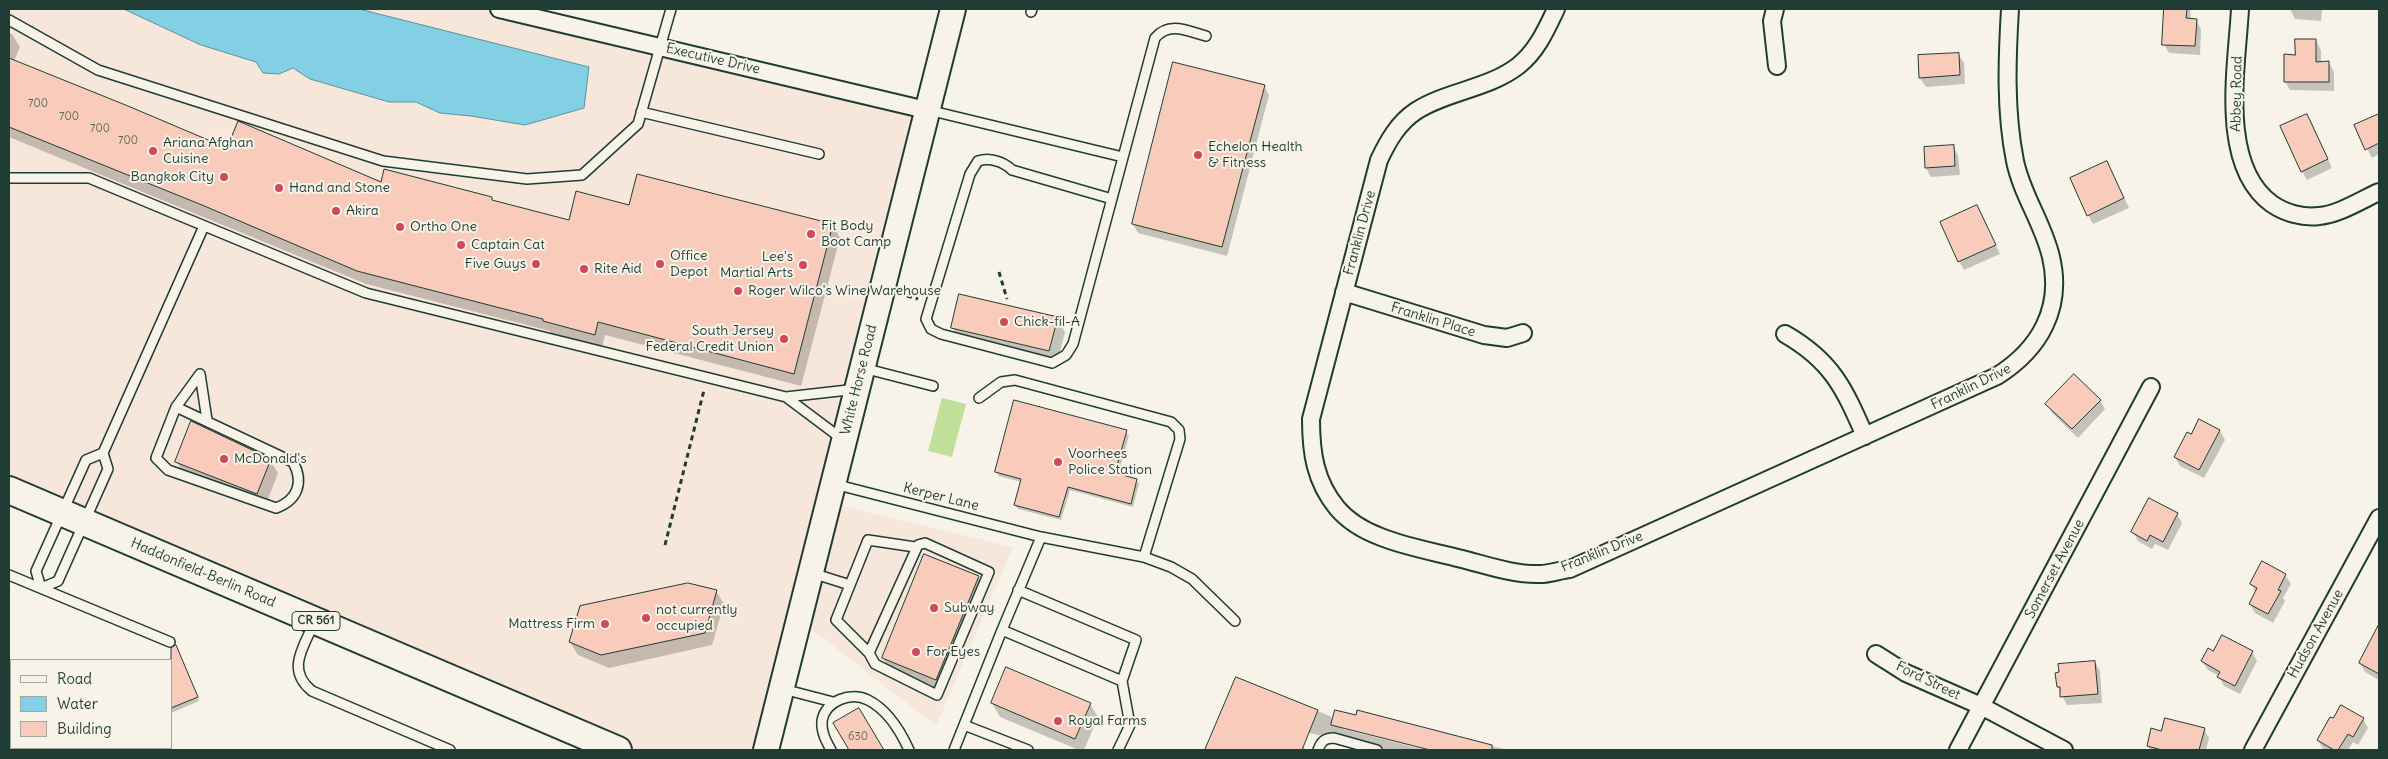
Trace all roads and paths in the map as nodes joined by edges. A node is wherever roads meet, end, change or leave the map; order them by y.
1 (499, 9) edge
2 (671, 9) edge
3 (952, 9) edge
4 (1556, 9) edge
5 (1775, 9) edge
6 (2010, 9) edge
7 (2240, 9) edge
8 (9, 20) edge
9 (1206, 36) dead end
10 (661, 47) junction
11 (1777, 66) dead end
12 (926, 110) junction
13 (641, 112) junction
14 (819, 154) dead end
15 (1123, 157) junction
16 (9, 178) edge
17 (2379, 192) edge
18 (1112, 199) junction
19 (204, 226) junction
20 (1000, 272) dead end
21 (1344, 292) junction
22 (907, 296) dead end
23 (1007, 299) dead end
24 (923, 300) dead end
25 (1523, 333) dead end
26 (1785, 334) dead end
27 (859, 378) junction
28 (933, 386) dead end
29 (2151, 387) dead end
30 (704, 390) dead end
31 (786, 396) junction
32 (979, 398) dead end
33 (176, 407) junction
34 (208, 420) junction
35 (1866, 436) junction
36 (844, 441) junction
37 (103, 453) junction
38 (834, 484) junction
39 (9, 490) edge
40 (73, 517) junction
41 (2379, 518) edge
42 (1041, 537) junction
43 (664, 545) dead end
44 (915, 547) junction
45 (1144, 557) junction
46 (812, 572) junction
47 (9, 574) edge
48 (850, 585) junction
49 (41, 588) junction
50 (1018, 590) junction
51 (315, 621) junction
52 (1235, 621) dead end
53 (1002, 630) junction
54 (170, 642) dead end
55 (870, 653) junction
56 (1876, 654) dead end
57 (1122, 681) junction
58 (782, 688) junction
59 (833, 702) junction
60 (1981, 706) junction
61 (964, 725) junction
62 (450, 750) edge
63 (618, 750) edge
64 (766, 750) edge
65 (831, 750) edge
66 (909, 750) edge
67 (954, 750) edge
68 (1028, 750) edge
69 (1118, 750) edge
70 (1318, 750) edge
71 (1377, 750) edge
72 (1958, 750) edge
73 (2064, 750) edge
74 (2253, 750) edge

1 - 10 street, Executive Drive
2 - 10 lane
3 - 12 main road, White Horse Road
4 - 21 street, Franklin Drive
5 - 11 street
6 - 35 street, Franklin Drive
7 - 17 street, Abbey Road
8 - 13 lane
9 - 15 lane
10 - 12 street, Executive Drive
10 - 13 lane
12 - 15 lane
12 - 27 main road, White Horse Road
13 - 14 lane
15 - 18 lane
16 - 19 lane
18 - 18 lane
19 - 31 lane
19 - 37 lane
20 - 23 path
21 - 25 street, Franklin Place
21 - 35 street, Franklin Drive
22 - 24 path
26 - 35 street
27 - 28 lane
27 - 31 lane
27 - 36 main road, White Horse Road
29 - 60 street, Somerset Avenue
30 - 43 path
31 - 36 lane
32 - 45 lane
33 - 34 lane
33 - 34 lane
33 - 34 lane
36 - 38 main road, White Horse Road
37 - 40 lane
37 - 40 lane
38 - 42 lane, Kerper Lane
38 - 46 main road, White Horse Road
39 - 40 main road, Haddonfield-Berlin Road / CR 561
40 - 49 lane
40 - 49 lane
40 - 51 main road, Haddonfield-Berlin Road / CR 561
41 - 74 street, Hudson Avenue
42 - 45 lane, Kerper Lane
42 - 50 lane
44 - 48 lane
44 - 55 lane
44 - 55 lane
45 - 52 lane, Kerper Lane
46 - 48 lane
46 - 58 main road, White Horse Road
47 - 49 lane
48 - 55 lane
49 - 54 lane
50 - 53 lane
50 - 57 lane
51 - 62 lane
51 - 63 main road, Haddonfield-Berlin Road / CR 561
53 - 57 lane
53 - 61 lane
56 - 60 street, Ford Street
57 - 69 lane
58 - 59 lane
58 - 64 main road, White Horse Road
59 - 65 lane
59 - 66 lane
60 - 72 street, Somerset Avenue
60 - 73 street, Ford Street
61 - 67 lane
61 - 68 lane
70 - 71 lane

